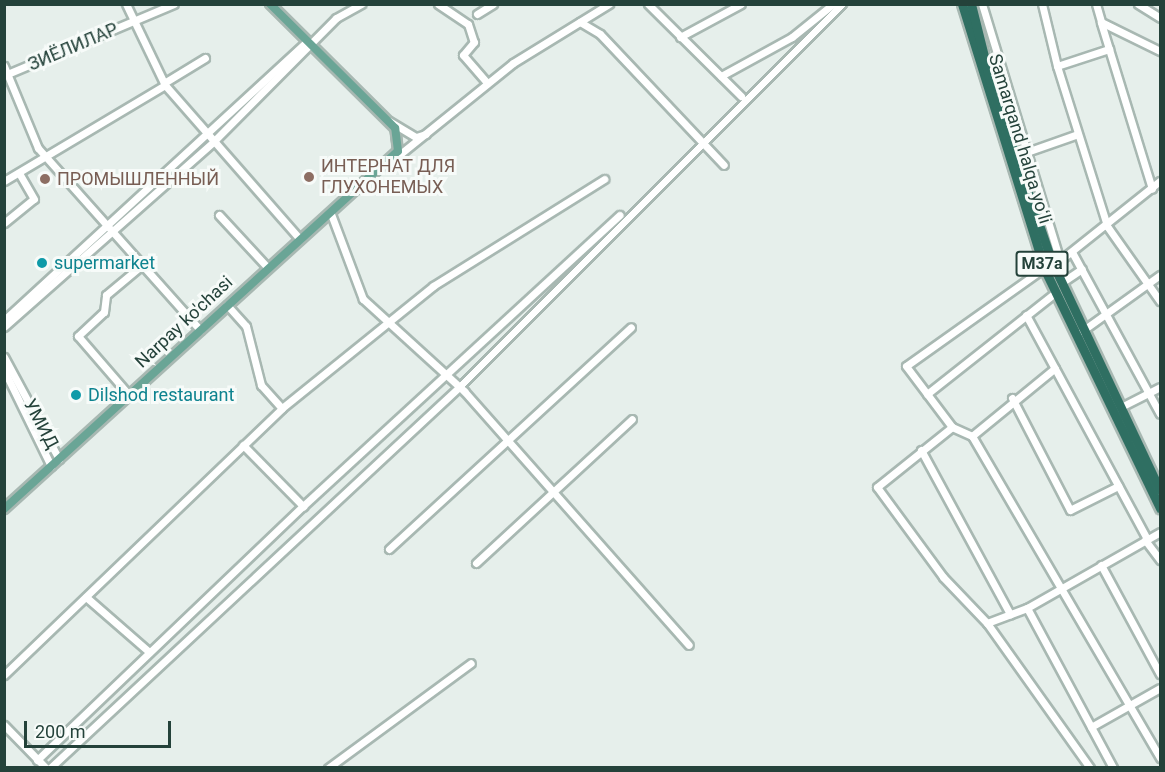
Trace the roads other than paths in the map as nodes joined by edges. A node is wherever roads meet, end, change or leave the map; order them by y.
1 (126, 4) edge
2 (174, 4) edge
3 (270, 4) edge
4 (361, 4) edge
5 (438, 4) edge
6 (493, 4) edge
7 (588, 4) edge
8 (609, 4) edge
9 (648, 4) edge
10 (741, 4) edge
11 (833, 4) edge
12 (842, 4) edge
13 (962, 4) edge
14 (971, 4) edge
15 (982, 4) edge
16 (1042, 4) edge
17 (1096, 4) edge
18 (1138, 4) edge
19 (477, 14) dead end
20 (593, 14) junction
21 (1161, 18) edge
22 (134, 21) junction
23 (580, 22) junction
24 (1101, 22) junction
25 (680, 37) junction
26 (310, 44) junction
27 (1109, 49) junction
28 (1161, 51) edge
29 (205, 58) dead end
30 (4, 66) edge
31 (1057, 66) junction
32 (6, 75) edge
33 (721, 76) junction
34 (487, 82) junction
35 (165, 84) junction
36 (741, 96) dead end
37 (389, 121) junction
38 (431, 131) junction
39 (1078, 134) junction
40 (212, 138) junction
41 (705, 145) junction
42 (1026, 153) junction
43 (1016, 156) junction
44 (45, 157) junction
45 (389, 163) junction
46 (724, 165) dead end
47 (19, 173) junction
48 (604, 179) dead end
49 (4, 181) edge
50 (1161, 181) edge
51 (1152, 189) junction
52 (332, 214) junction
53 (219, 215) dead end
54 (620, 215) dead end
55 (4, 223) edge
56 (1107, 226) junction
57 (111, 230) junction
58 (300, 239) junction
59 (1072, 252) junction
60 (1052, 264) junction
61 (142, 265) junction
62 (268, 268) junction
63 (1082, 269) junction
64 (1161, 275) edge
65 (1061, 283) junction
66 (1150, 286) junction
67 (1055, 293) junction
68 (1161, 302) edge
69 (227, 304) junction
70 (1107, 314) junction
71 (1026, 315) junction
72 (4, 320) edge
73 (388, 323) junction
74 (4, 327) edge
75 (631, 327) dead end
76 (1076, 327) junction
77 (200, 330) junction
78 (4, 357) edge
79 (1055, 368) junction
80 (4, 370) edge
81 (443, 376) junction
82 (1161, 387) edge
83 (458, 388) junction
84 (1149, 393) junction
85 (927, 394) junction
86 (129, 395) junction
87 (1012, 398) junction
88 (282, 408) junction
89 (1119, 408) junction
90 (1161, 414) edge
91 (632, 419) dead end
92 (952, 427) junction
93 (972, 436) junction
94 (506, 439) junction
95 (243, 445) junction
96 (921, 450) junction
97 (59, 459) junction
98 (51, 466) junction
99 (1119, 486) junction
100 (1161, 490) edge
101 (552, 492) junction
102 (303, 506) junction
103 (1161, 508) edge
104 (4, 509) edge
105 (1161, 532) edge
106 (1146, 539) junction
107 (389, 549) dead end
108 (1161, 560) edge
109 (476, 563) dead end
110 (1101, 565) junction
111 (1057, 589) junction
112 (86, 597) junction
113 (1027, 608) junction
114 (1011, 614) junction
115 (987, 623) junction
116 (689, 645) dead end
117 (149, 652) junction
118 (471, 663) dead end
119 (1161, 674) edge
120 (4, 675) edge
121 (1161, 688) edge
122 (1131, 703) junction
123 (4, 725) edge
124 (1090, 727) junction
125 (1161, 758) edge
126 (38, 760) junction
127 (48, 768) edge
128 (328, 768) edge
129 (1090, 768) edge
130 (1113, 768) edge

1 - 22 street
2 - 22 street, ЗИЁЛИЛАР
3 - 26 main road
4 - 26 street
5 - 34 street
6 - 19 street
7 - 20 street
8 - 20 street, Narpay ko'chasi
9 - 25 street
10 - 25 street
11 - 33 street
12 - 41 street
13 - 60 highway, Samarqand halqa yoʻli / M37a
14 - 43 highway, Samarqand halqa yoʻli / M37a
15 - 42 street
16 - 31 street
17 - 24 street
18 - 21 street
20 - 23 street, Narpay ko'chasi
22 - 32 street, ЗИЁЛИЛАР
22 - 35 street
23 - 34 street, Narpay ko'chasi
23 - 41 street
24 - 27 street
24 - 28 street
25 - 33 street
26 - 37 main road
26 - 40 street
27 - 31 street
27 - 51 street
29 - 35 street
30 - 32 street
31 - 39 street
32 - 44 street
33 - 36 street
34 - 38 street, Narpay ko'chasi
35 - 40 street
35 - 44 street
37 - 38 street
37 - 45 main road, Narpay ko'chasi
38 - 45 street, Narpay ko'chasi
39 - 42 street
39 - 56 street
40 - 57 street
40 - 58 street
41 - 46 street
41 - 83 street
42 - 43 street
42 - 60 street
43 - 60 highway, Samarqand halqa yoʻli / M37a
44 - 47 street
44 - 57 street
45 - 52 main road, Narpay ko'chasi
47 - 49 street
47 - 55 street
48 - 73 street
50 - 51 street
51 - 56 street
52 - 58 main road, Narpay ko'chasi
52 - 73 street
53 - 62 street
54 - 81 street
56 - 59 street
56 - 66 street
57 - 61 street
57 - 72 street
57 - 74 street
58 - 62 main road, Narpay ko'chasi
59 - 60 street
59 - 63 street
60 - 65 highway, Samarqand halqa yoʻli / M37a
60 - 67 highway, Samarqand halqa yoʻli / M37a
60 - 85 street
61 - 77 street
61 - 86 street
62 - 69 main road, Narpay ko'chasi
63 - 65 street
63 - 70 street
64 - 66 street
65 - 76 highway, Samarqand halqa yoʻli / M37a
66 - 68 street
66 - 70 street
67 - 71 street
67 - 76 highway, Samarqand halqa yoʻli / M37a
69 - 77 main road, Narpay ko'chasi
69 - 88 street
70 - 76 street
70 - 84 street
71 - 79 street
71 - 85 street
73 - 81 street
73 - 88 street
75 - 94 street
76 - 89 highway, Samarqand halqa yoʻli / M37a
76 - 103 highway, Samarqand halqa yoʻli / M37a
77 - 86 main road, Narpay ko'chasi
78 - 97 street, УМИД
79 - 87 street
79 - 99 street
80 - 98 street, УМИД
81 - 83 street
81 - 102 street
82 - 84 street
83 - 94 street
83 - 127 street
84 - 89 street
84 - 90 street
85 - 92 street
86 - 97 main road, Narpay ko'chasi
87 - 93 street
87 - 99 street
88 - 95 street
89 - 100 highway, Samarqand halqa yoʻli / M37a
91 - 101 street
92 - 93 street
92 - 96 street
93 - 111 street
94 - 101 street
94 - 107 street
95 - 102 street
95 - 112 street
96 - 114 street
96 - 115 street
97 - 98 main road, Narpay ko'chasi
98 - 104 main road, Narpay ko'chasi
99 - 106 street
101 - 109 street
101 - 116 street
102 - 117 street
105 - 106 street
106 - 108 street
106 - 110 street
110 - 111 street
110 - 119 street
111 - 113 street
111 - 122 street
112 - 117 street
112 - 120 street
113 - 114 street
113 - 124 street
114 - 115 street
115 - 129 street
117 - 126 street
118 - 128 street
121 - 122 street
122 - 124 street
122 - 125 street
123 - 126 street
124 - 130 street
126 - 127 street

